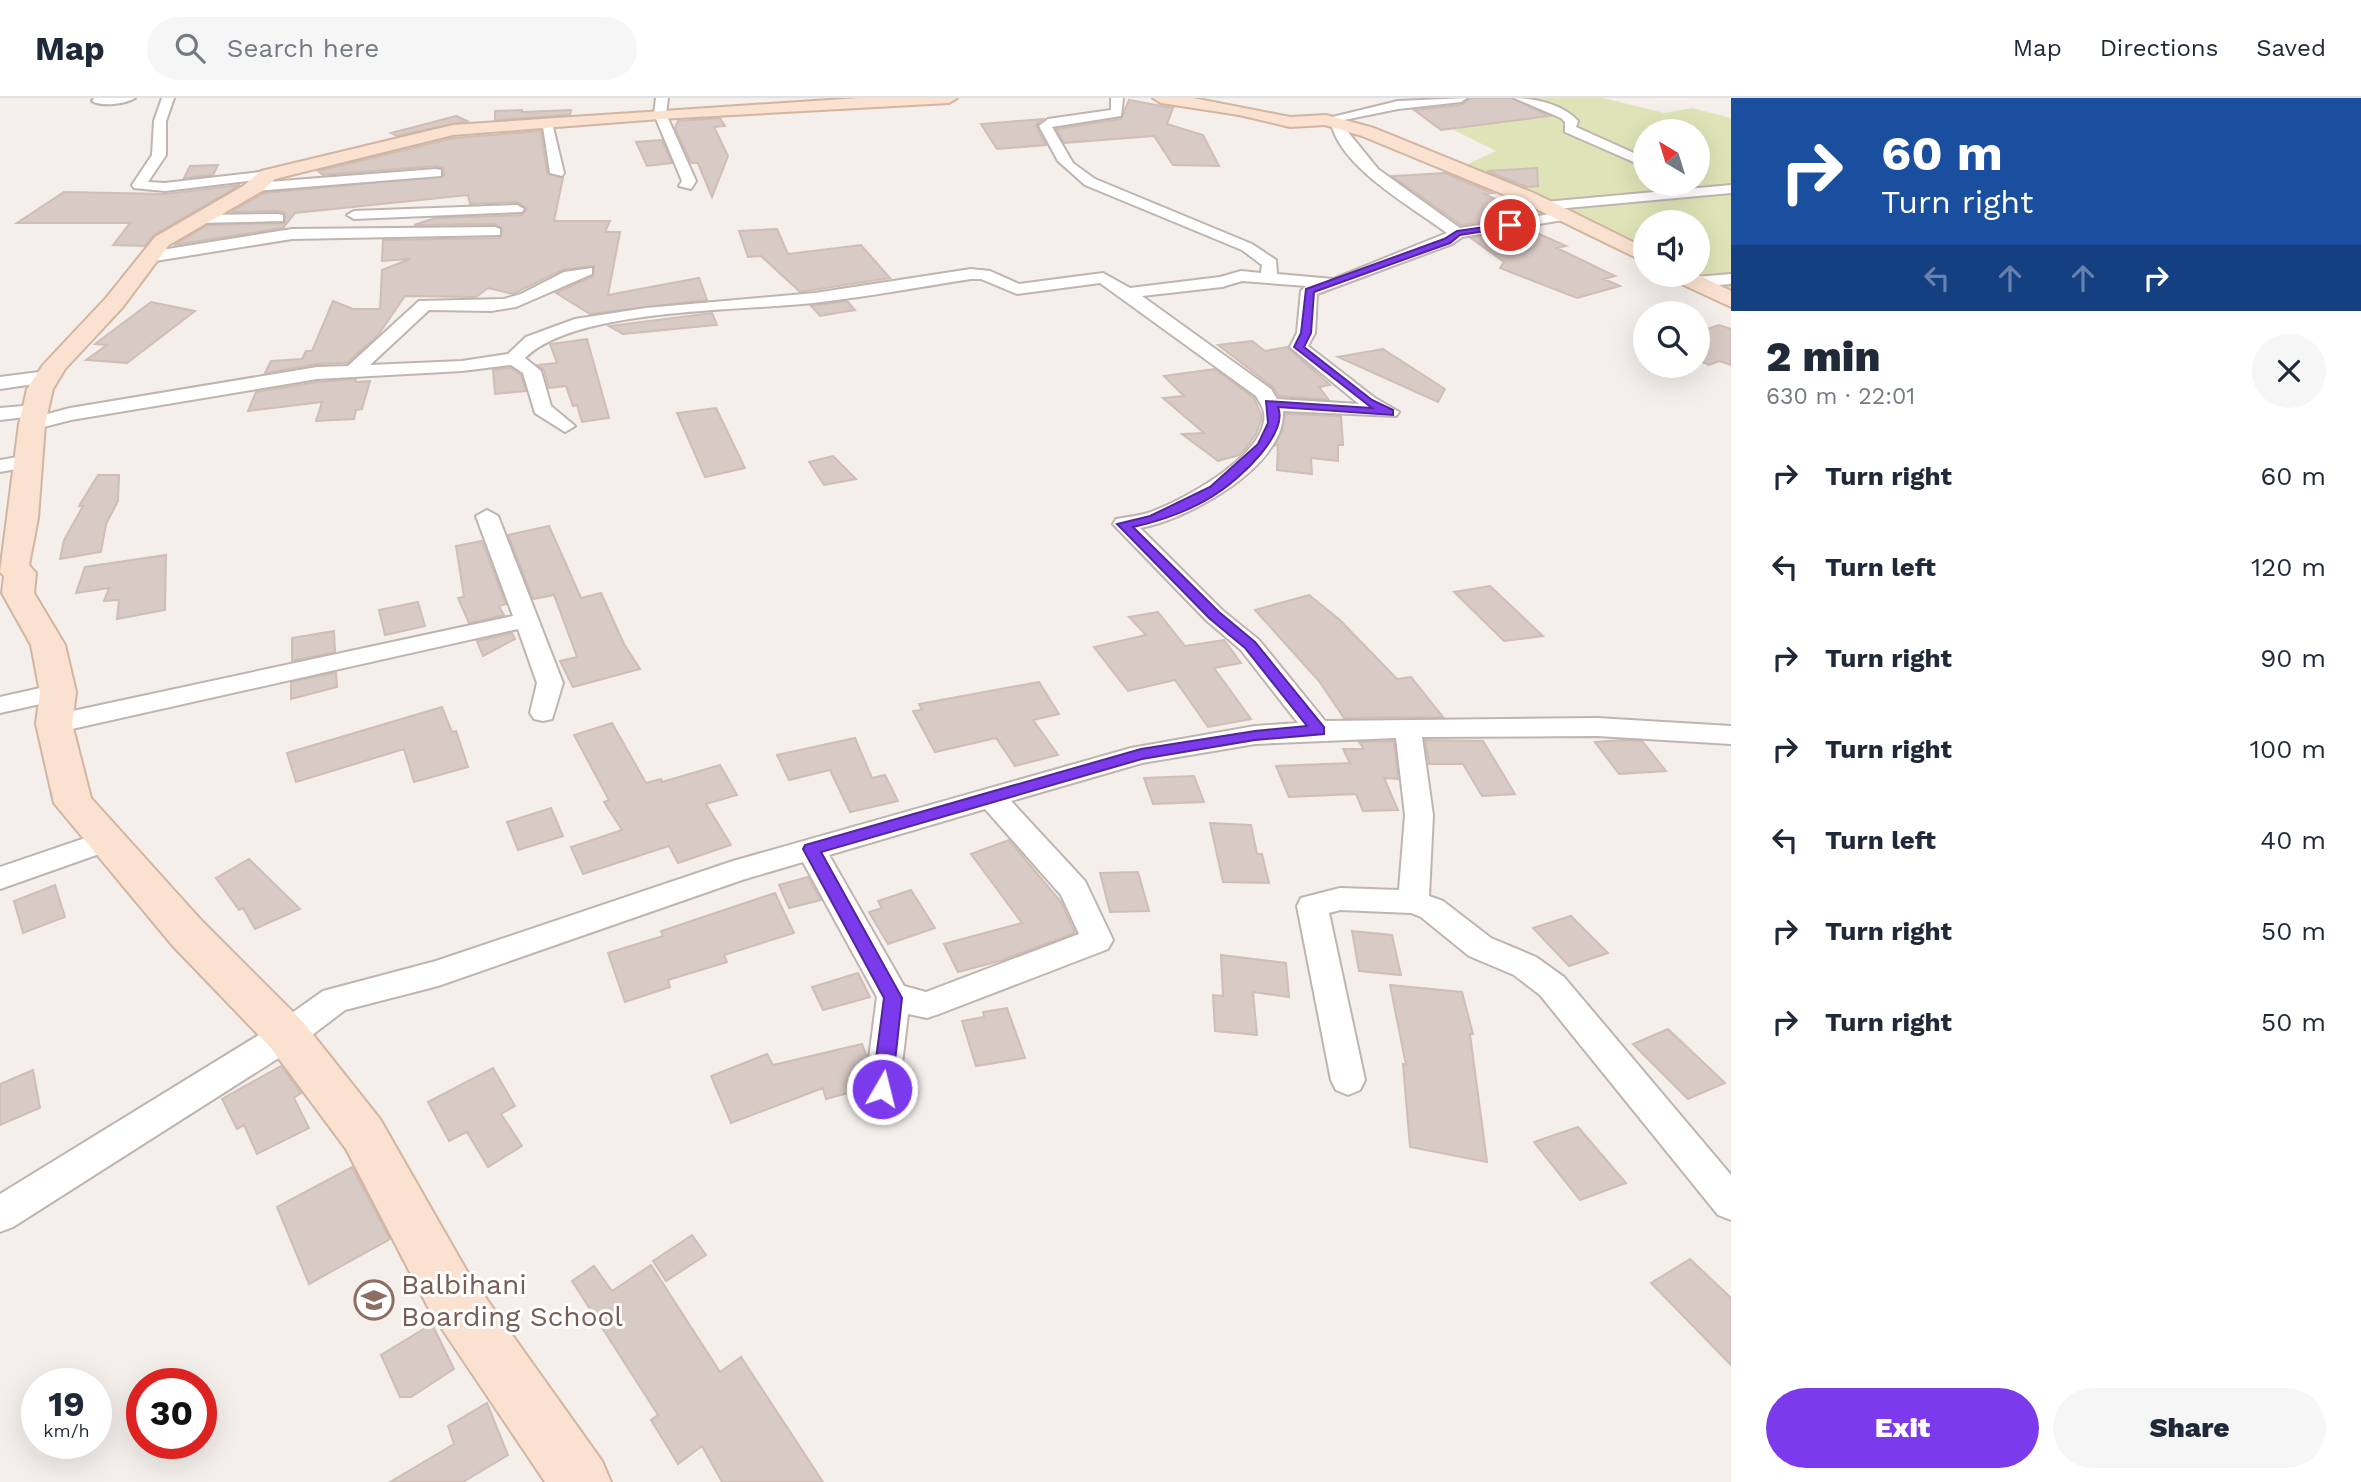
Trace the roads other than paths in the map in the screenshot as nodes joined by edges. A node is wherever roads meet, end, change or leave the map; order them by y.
1 (129, 98) edge
2 (168, 98) edge
3 (949, 98) edge
4 (1117, 98) edge
5 (1161, 98) edge
6 (1461, 98) edge
7 (1520, 98) edge
8 (99, 101) dead end
9 (1338, 103) dead end
10 (661, 106) edge
11 (1359, 112) junction
12 (546, 122) junction
13 (1331, 122) junction
14 (1633, 158) edge
15 (436, 173) dead end
16 (557, 173) dead end
17 (261, 181) junction
18 (686, 186) dead end
19 (1731, 189) edge
20 (1712, 191) joint
21 (1545, 206) junction
22 (517, 209) dead end
23 (340, 216) dead end
24 (1563, 216) junction
25 (300, 218) dead end
26 (197, 219) junction
27 (495, 232) dead end
28 (1457, 233) junction
29 (1633, 250) edge
30 (149, 257) junction
31 (586, 271) dead end
32 (1269, 276) junction
33 (1710, 279) edge
34 (1731, 279) edge
35 (1330, 284) junction
36 (1705, 287) edge
37 (1128, 293) junction
38 (1731, 300) edge
39 (514, 359) junction
40 (354, 370) junction
41 (47, 377) junction
42 (0, 383) edge
43 (1270, 404) junction
44 (0, 414) edge
45 (34, 417) junction
46 (565, 426) dead end
47 (15, 464) edge
48 (487, 516) dead end
49 (10, 574) edge
50 (527, 620) junction
51 (0, 705) edge
52 (56, 708) junction
53 (543, 713) dead end
54 (1408, 729) junction
55 (1318, 730) junction
56 (1731, 735) edge
57 (991, 798) junction
58 (109, 840) junction
59 (811, 849) junction
60 (0, 878) edge
61 (1413, 902) junction
62 (893, 998) junction
63 (287, 1035) junction
64 (1348, 1080) dead end
65 (882, 1089) dead end
66 (1731, 1203) edge
67 (0, 1215) edge
68 (581, 1482) edge

1 - 8 street
2 - 17 street
3 - 10 street
4 - 32 street
5 - 13 street
6 - 11 street
7 - 14 street
9 - 11 street
10 - 12 street
10 - 18 street
11 - 13 street
12 - 16 street
12 - 17 street
13 - 21 street
13 - 28 street
15 - 17 street
17 - 26 street
19 - 20 street
20 - 21 street
21 - 24 street
22 - 23 street
24 - 28 street
24 - 29 street
25 - 26 street
26 - 30 street
27 - 30 street
28 - 35 street
30 - 41 street
31 - 40 street
32 - 35 street
32 - 37 street
33 - 34 street
35 - 43 street
36 - 38 street
37 - 39 street
37 - 43 street
39 - 40 street
39 - 46 street
40 - 45 street
41 - 42 street
41 - 45 street
43 - 55 street
44 - 45 street
45 - 47 street
47 - 49 street
48 - 50 street
49 - 52 street
50 - 52 street
50 - 53 street
51 - 52 street
52 - 58 street
54 - 55 street
54 - 56 street
54 - 61 street
55 - 57 street
57 - 59 street
57 - 62 street
58 - 60 street
58 - 63 street
59 - 62 street
59 - 63 street
61 - 64 street
61 - 66 street
62 - 65 street
63 - 67 street
63 - 68 street

